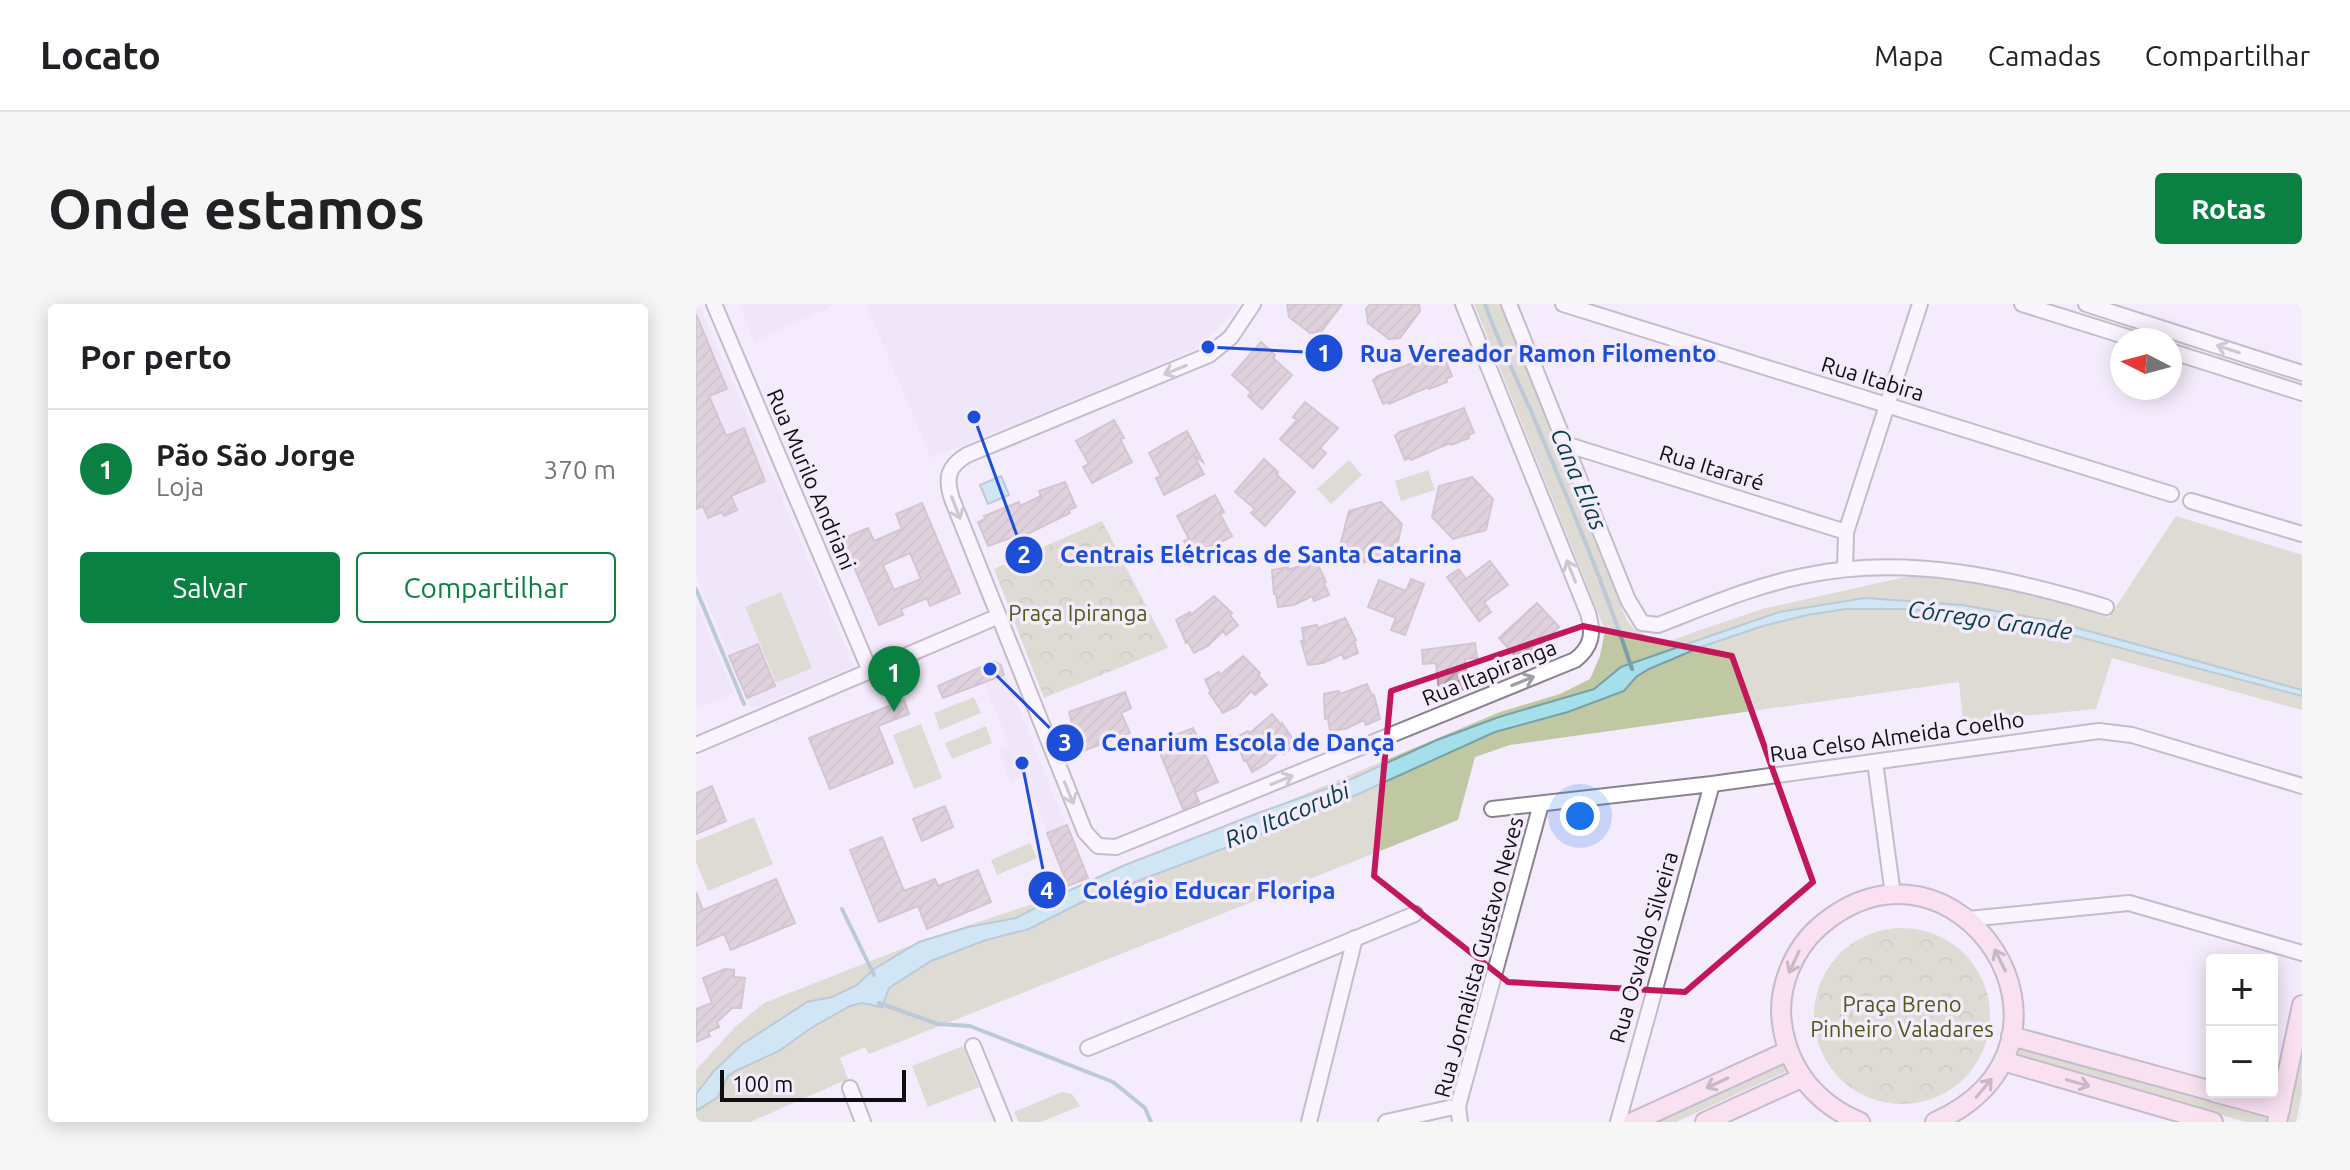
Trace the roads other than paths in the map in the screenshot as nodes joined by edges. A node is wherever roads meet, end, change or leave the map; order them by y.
1 (714, 304) edge
2 (1253, 304) edge
3 (1463, 304) edge
4 (1509, 304) edge
5 (1563, 304) edge
6 (1920, 304) edge
7 (2022, 304) edge
8 (2076, 304) edge
9 (2086, 304) edge
10 (2071, 319) junction
11 (2110, 331) edge
12 (2182, 355) edge
13 (2260, 359) junction
14 (2302, 373) edge
15 (2254, 377) junction
16 (2302, 393) edge
17 (1887, 406) junction
18 (1565, 444) junction
19 (2171, 494) dead end
20 (2191, 501) dead end
21 (1846, 532) junction
22 (2302, 534) edge
23 (1845, 569) junction
24 (2106, 607) dead end
25 (999, 616) junction
26 (870, 671) junction
27 (696, 745) edge
28 (1875, 762) junction
29 (1712, 784) junction
30 (2302, 786) edge
31 (1541, 804) junction
32 (1492, 809) dead end
33 (1893, 895) junction
34 (1415, 914) dead end
35 (1968, 919) junction
36 (1355, 938) junction
37 (2302, 953) edge
38 (2302, 1005) edge
39 (2011, 1036) junction
40 (973, 1046) dead end
41 (1088, 1048) dead end
42 (1788, 1051) junction
43 (2003, 1061) junction
44 (1801, 1078) junction
45 (850, 1088) dead end
46 (2206, 1090) edge
47 (2230, 1098) edge
48 (1458, 1106) junction
49 (2279, 1116) edge
50 (1847, 1120) edge
51 (863, 1122) edge
52 (1004, 1122) edge
53 (1309, 1122) edge
54 (1386, 1122) edge
55 (1460, 1122) edge
56 (1618, 1122) edge
57 (1633, 1122) edge
58 (1705, 1122) edge
59 (1935, 1122) edge
60 (2213, 1122) edge

1 - 26 street, Rua Murilo Andriani
2 -> 25 street
25 -> 3 street, Rua Itapiranga
4 - 18 street
5 - 17 street, Rua Itabira
6 - 17 street
7 - 10 street
8 - 10 street
13 -> 9 street
10 - 11 street
12 - 15 street
13 - 14 street
13 - 15 street
15 - 16 street
17 - 19 street, Rua Itabira
17 - 21 street
18 - 21 street, Rua Itararé
18 - 23 street
20 - 22 street
21 - 23 street
23 - 24 street
25 - 26 street
26 - 27 street
28 - 29 street, Rua Celso Almeida Coelho
28 - 30 street, Rua Celso Almeida Coelho
28 - 33 street
29 - 31 street, Rua Celso Almeida Coelho
29 - 56 street, Rua Osvaldo Silveira
31 - 32 street, Rua Celso Almeida Coelho
31 - 48 street, Rua Jornalista Gustavo Neves
33 - 35 street
33 -> 42 street
34 - 36 street
35 - 37 street
39 -> 35 street
36 - 41 street
36 - 53 street
38 - 49 street
39 - 43 street
39 - 46 street
40 - 52 street
42 - 44 street
42 -> 57 street
59 -> 43 street
43 -> 60 street
44 - 50 street
44 - 58 street
45 - 51 street
47 - 49 street
48 - 54 street
48 - 55 street, Rua Jornalista Gustavo Neves

